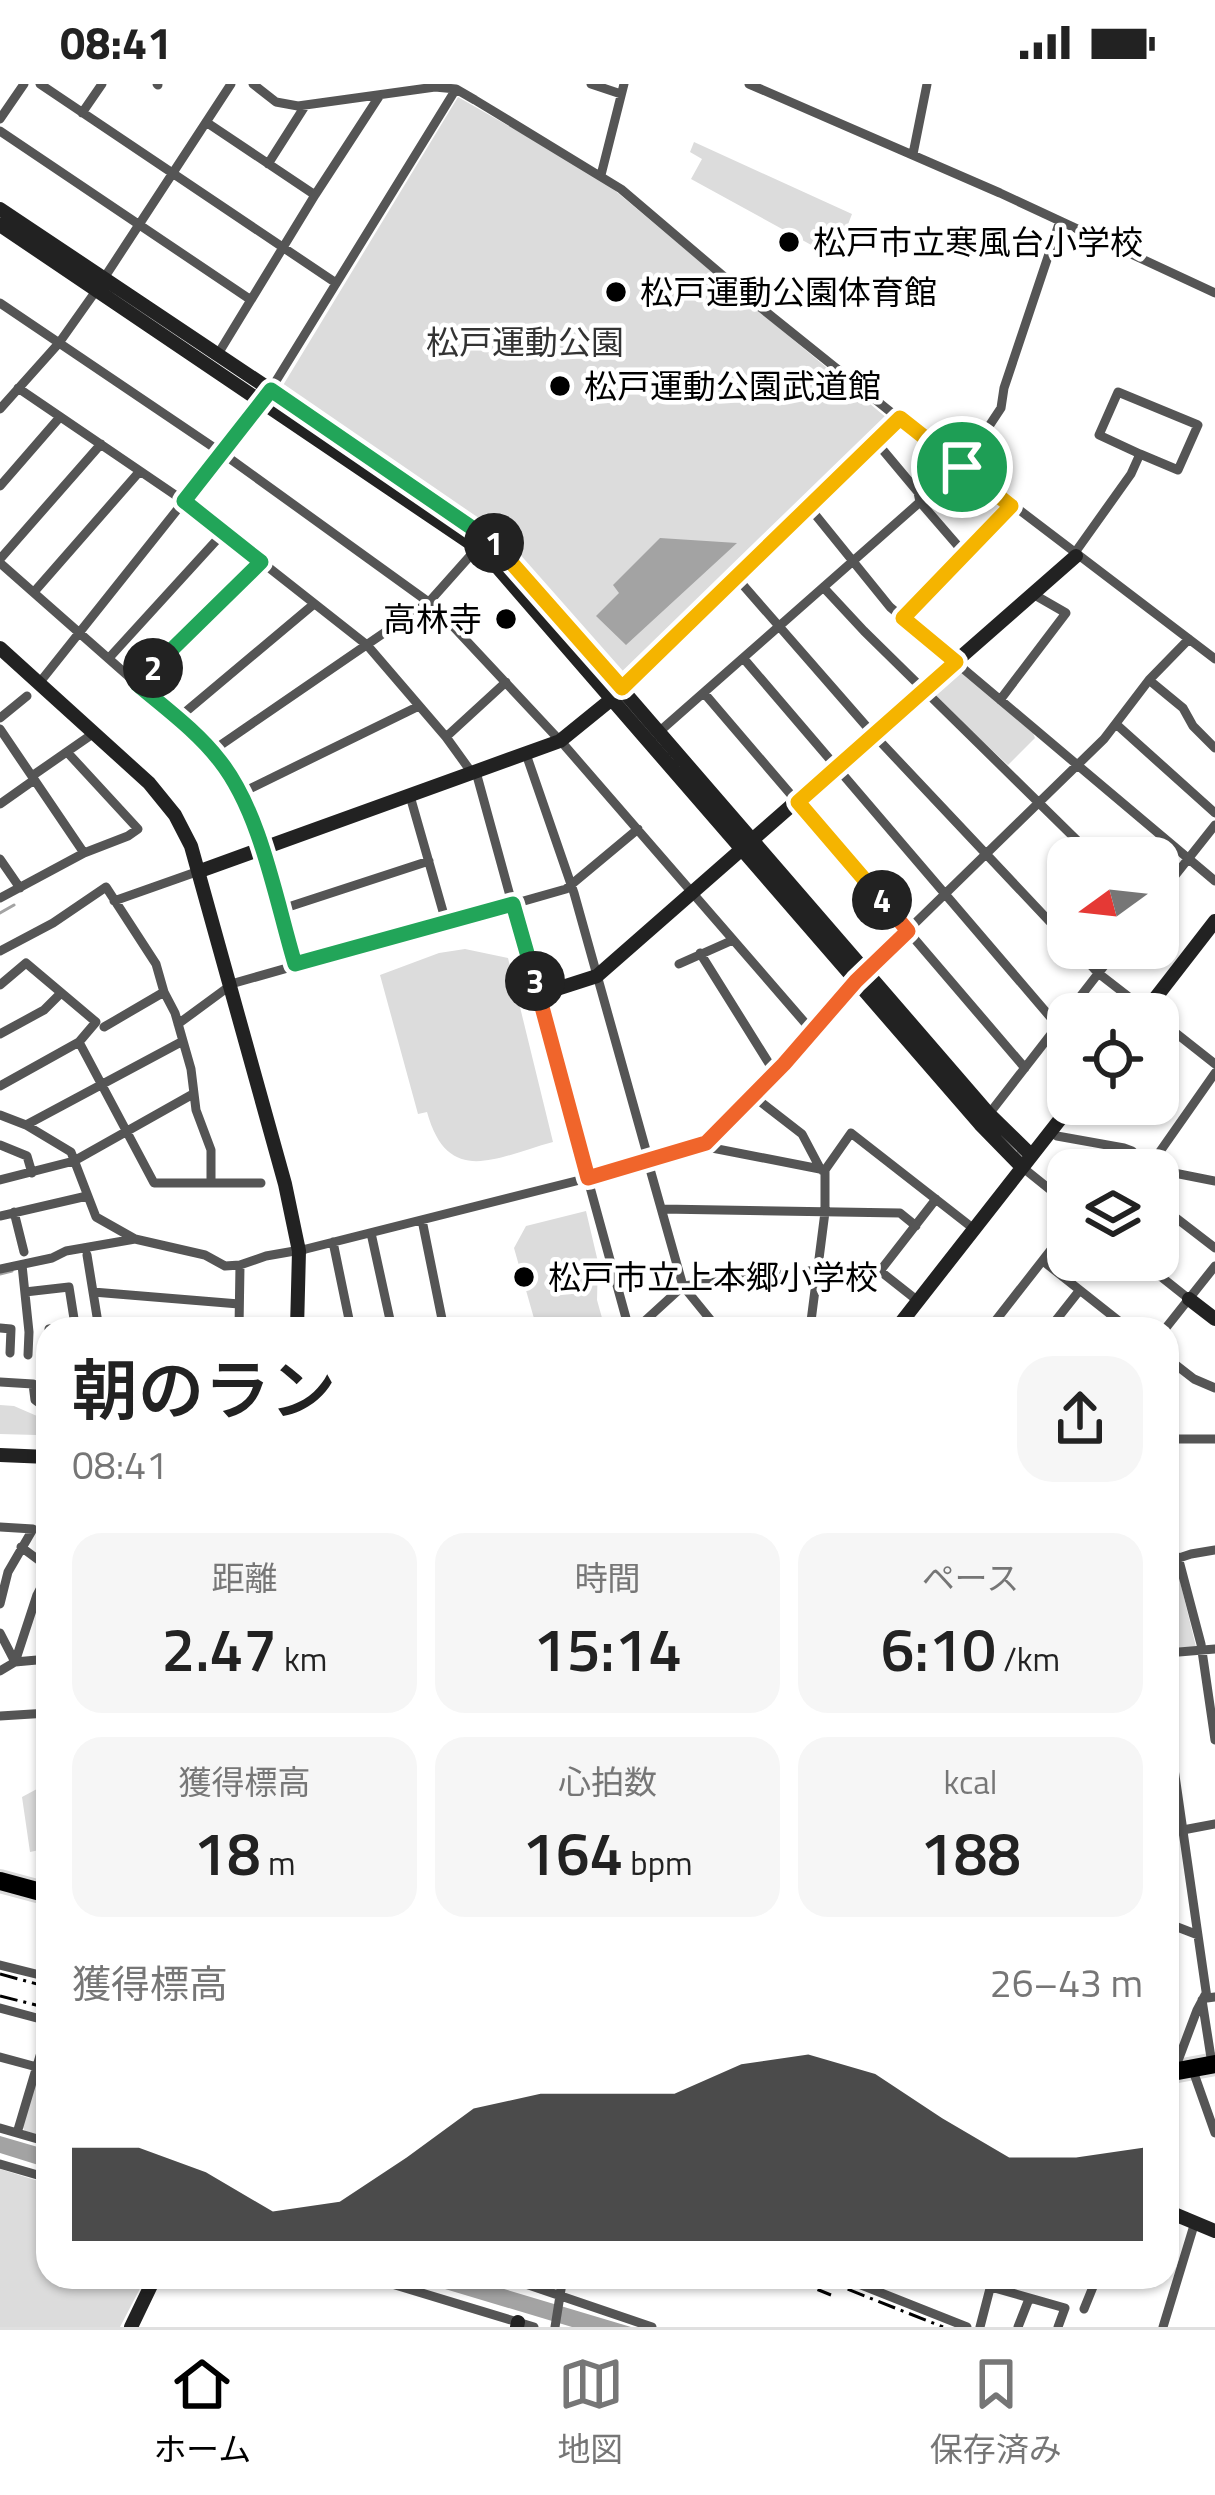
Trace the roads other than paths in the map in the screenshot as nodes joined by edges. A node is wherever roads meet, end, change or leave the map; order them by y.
1 (24, 84) edge
2 (40, 84) edge
3 (102, 84) edge
4 (231, 84) edge
5 (253, 84) edge
6 (591, 84) edge
7 (749, 84) edge
8 (927, 84) edge
9 (401, 87) edge
10 (456, 89) junction
11 (622, 89) edge
12 (380, 95) junction
13 (305, 106) junction
14 (82, 113) junction
15 (0, 119) edge
16 (206, 120) junction
17 (0, 131) edge
18 (913, 154) junction
19 (268, 164) junction
20 (173, 173) junction
21 (601, 175) junction
22 (315, 195) junction
23 (0, 208) edge
24 (1060, 221) junction
25 (0, 225) edge
26 (140, 225) junction
27 (284, 247) junction
28 (337, 283) junction
29 (101, 284) junction
30 (1215, 293) edge
31 (251, 300) junction
32 (0, 303) edge
33 (58, 343) junction
34 (218, 354) junction
35 (18, 388) junction
36 (267, 396) junction
37 (0, 410) edge
38 (61, 417) junction
39 (900, 418) junction
40 (1198, 424) junction
41 (1215, 430) edge
42 (877, 442) junction
43 (101, 444) junction
44 (222, 453) junction
45 (1140, 454) junction
46 (962, 467) junction
47 (140, 471) junction
48 (0, 486) edge
49 (184, 501) junction
50 (920, 502) junction
51 (809, 506) junction
52 (1011, 506) junction
53 (436, 509) junction
54 (224, 532) junction
55 (478, 547) junction
56 (965, 554) junction
57 (1075, 555) junction
58 (853, 560) junction
59 (0, 561) edge
60 (261, 562) junction
61 (736, 577) junction
62 (824, 588) junction
63 (34, 592) junction
64 (1033, 594) junction
65 (429, 602) junction
66 (314, 604) junction
67 (903, 618) junction
68 (779, 627) junction
69 (79, 632) junction
70 (1189, 639) junction
71 (367, 645) junction
72 (0, 648) edge
73 (109, 658) junction
74 (744, 659) junction
75 (1215, 659) edge
76 (956, 662) junction
77 (1149, 680) junction
78 (40, 682) junction
79 (506, 682) junction
80 (137, 684) junction
81 (924, 690) junction
82 (617, 693) junction
83 (704, 693) junction
84 (27, 696) dead end
85 (1000, 700) junction
86 (419, 706) junction
87 (0, 718) edge
88 (178, 718) junction
89 (1116, 724) junction
90 (0, 730) edge
91 (94, 733) junction
92 (874, 735) junction
93 (446, 737) junction
94 (660, 738) junction
95 (560, 741) junction
96 (1215, 748) edge
97 (212, 751) junction
98 (67, 752) junction
99 (526, 754) junction
100 (837, 766) junction
101 (1077, 766) junction
102 (474, 773) junction
103 (33, 778) junction
104 (241, 793) junction
105 (410, 796) junction
106 (798, 802) junction
107 (1039, 802) junction
108 (0, 804) edge
109 (1215, 813) edge
110 (1215, 825) edge
111 (638, 830) junction
112 (1074, 837) edge
113 (748, 845) junction
114 (261, 850) junction
115 (84, 853) junction
116 (986, 854) junction
117 (1188, 859) junction
118 (0, 860) edge
119 (429, 861) junction
120 (1179, 870) edge
121 (200, 871) junction
122 (1215, 880) edge
123 (572, 885) junction
124 (20, 888) junction
125 (693, 893) junction
126 (945, 893) junction
127 (0, 898) edge
128 (114, 902) junction
129 (513, 904) junction
130 (278, 910) junction
131 (1047, 919) edge
132 (1215, 921) edge
133 (446, 922) junction
134 (908, 931) junction
135 (733, 940) junction
136 (0, 951) edge
137 (700, 953) junction
138 (295, 964) junction
139 (679, 964) dead end
140 (1095, 969) edge
141 (1102, 969) edge
142 (1099, 973) junction
143 (597, 976) junction
144 (861, 976) junction
145 (2, 979) edge
146 (231, 984) junction
147 (164, 992) junction
148 (61, 993) junction
149 (1084, 993) edge
150 (1123, 993) edge
151 (1164, 993) edge
152 (538, 995) junction
153 (1047, 1013) edge
154 (178, 1024) junction
155 (104, 1027) dead end
156 (813, 1032) junction
157 (0, 1034) edge
158 (1047, 1039) edge
159 (1179, 1039) edge
160 (183, 1041) junction
161 (79, 1042) junction
162 (1024, 1067) junction
163 (1215, 1069) edge
164 (776, 1072) junction
165 (101, 1085) junction
166 (0, 1086) edge
167 (194, 1094) junction
168 (753, 1096) junction
169 (0, 1114) edge
170 (984, 1119) junction
171 (26, 1125) junction
172 (1056, 1125) edge
173 (1051, 1131) junction
174 (126, 1132) junction
175 (0, 1145) edge
176 (702, 1146) junction
177 (1122, 1149) edge
178 (1161, 1149) edge
179 (74, 1161) junction
180 (1027, 1161) junction
181 (648, 1162) junction
182 (823, 1170) junction
183 (32, 1173) junction
184 (1179, 1174) edge
185 (588, 1178) junction
186 (0, 1180) edge
187 (1215, 1180) edge
188 (1047, 1182) edge
189 (211, 1183) junction
190 (261, 1183) dead end
191 (87, 1196) junction
192 (936, 1199) junction
193 (662, 1209) junction
194 (825, 1212) junction
195 (14, 1213) junction
196 (0, 1216) edge
197 (422, 1220) junction
198 (1179, 1220) edge
199 (916, 1226) junction
200 (974, 1229) junction
201 (371, 1233) junction
202 (135, 1239) junction
203 (333, 1242) junction
204 (1215, 1248) edge
205 (299, 1251) junction
206 (24, 1252) dead end
207 (1047, 1255) edge
208 (87, 1256) dead end
209 (1042, 1261) junction
210 (22, 1265) junction
211 (240, 1265) junction
212 (1215, 1266) edge
213 (0, 1269) edge
214 (817, 1270) junction
215 (880, 1271) junction
216 (1166, 1281) edge
217 (682, 1286) junction
218 (1079, 1291) junction
219 (26, 1292) junction
220 (93, 1292) junction
221 (1189, 1299) junction
222 (918, 1301) junction
223 (239, 1304) junction
224 (74, 1317) edge
225 (97, 1317) edge
226 (239, 1317) edge
227 (297, 1317) edge
228 (349, 1317) edge
229 (389, 1317) edge
230 (442, 1317) edge
231 (629, 1317) edge
232 (647, 1317) edge
233 (708, 1317) edge
234 (811, 1317) edge
235 (905, 1317) edge
236 (998, 1317) edge
237 (1058, 1317) edge
238 (1106, 1317) edge
239 (1175, 1317) edge
240 (1215, 1319) edge
241 (0, 1328) edge
242 (36, 1331) edge
243 (29, 1332) junction
244 (10, 1353) dead end
245 (28, 1354) dead end
246 (1179, 1367) edge
247 (0, 1382) edge
248 (1215, 1388) edge
249 (36, 1401) edge
250 (1179, 1439) edge
251 (1215, 1439) edge
252 (0, 1455) edge
253 (36, 1456) edge
254 (0, 1527) edge
255 (21, 1546) junction
256 (1215, 1550) edge
257 (1179, 1558) edge
258 (36, 1560) edge
259 (1179, 1578) edge
260 (36, 1601) edge
261 (0, 1604) edge
262 (0, 1633) edge
263 (1215, 1648) edge
264 (1202, 1650) junction
265 (1179, 1652) edge
266 (36, 1660) edge
267 (15, 1662) junction
268 (0, 1671) edge
269 (36, 1714) edge
270 (0, 1716) edge
271 (1215, 1740) edge
272 (1179, 1802) edge
273 (1215, 1824) edge
274 (1183, 1830) junction
275 (1179, 1831) edge
276 (0, 1881) edge
277 (36, 1891) edge
278 (1179, 1928) edge
279 (1198, 1935) junction
280 (0, 1965) edge
281 (36, 1974) edge
282 (1208, 1996) edge
283 (0, 2008) edge
284 (36, 2021) edge
285 (0, 2057) edge
286 (1214, 2064) edge
287 (36, 2066) edge
288 (1179, 2066) edge
289 (1179, 2075) edge
290 (1179, 2082) edge
291 (36, 2084) edge
292 (0, 2128) edge
293 (17, 2133) junction
294 (1215, 2133) edge
295 (36, 2139) edge
296 (0, 2164) edge
297 (36, 2174) edge
298 (1179, 2215) edge
299 (1195, 2222) junction
300 (1215, 2231) edge
301 (1179, 2274) edge
302 (149, 2289) edge
303 (406, 2289) edge
304 (542, 2289) edge
305 (561, 2289) edge
306 (871, 2289) edge
307 (990, 2289) edge
308 (1007, 2289) edge
309 (1092, 2289) edge
310 (1175, 2289) edge
311 (560, 2295) junction
312 (1028, 2299) junction
313 (1084, 2309) dead end
314 (523, 2326) edge
315 (131, 2327) edge
316 (555, 2327) edge
317 (652, 2327) edge
318 (967, 2327) edge
319 (980, 2327) edge
320 (1018, 2327) edge
321 (1058, 2327) edge
322 (1163, 2327) edge

1 - 15 street
2 - 14 street
3 - 14 street
4 - 16 street
5 - 13 street
6 - 11 street
7 - 18 street
8 - 18 street
9 - 10 street
9 - 12 street
10 - 21 street
10 - 28 street
11 - 21 street
12 - 13 street
12 - 22 street
13 - 19 street
14 - 20 street
16 - 19 street
16 - 20 street
17 - 26 street
18 - 24 street
19 - 22 street
20 - 26 street
20 - 27 street
21 - 39 street
22 - 27 street
23 - 29 street
24 - 30 street
24 - 46 street
25 - 29 street
26 - 29 street
26 - 31 street
27 - 28 street
27 - 31 street
28 - 36 street
29 - 33 street
29 - 34 street
29 - 36 street
31 - 34 street
32 - 33 street
33 - 35 street
33 - 44 street
34 - 36 street
35 - 37 street
35 - 38 street
36 - 44 street
36 - 53 street
38 - 43 street
38 - 48 street
39 - 42 street
39 - 46 street
40 - 41 street
40 - 45 street
40 - 45 street
42 - 50 street
42 - 51 street
43 - 47 street
43 - 59 street
44 - 49 street
44 - 65 street
45 - 57 street
46 - 52 street
47 - 49 street
47 - 63 street
49 - 54 street
49 - 69 street
50 - 56 street
50 - 58 street
51 - 58 street
51 - 61 street
52 - 56 street
52 - 57 street
53 - 55 street
53 - 82 street
54 - 60 street
54 - 73 street
55 - 65 street
55 - 82 street
56 - 67 street
57 - 64 street
57 - 70 street
58 - 62 street
58 - 67 street
59 - 63 street
60 - 66 street
60 - 80 street
61 - 68 street
61 - 82 street
62 - 68 street
62 - 81 street
63 - 69 street
64 - 76 street
64 - 85 street
65 - 71 street
65 - 79 street
66 - 71 street
66 - 88 street
67 - 76 street
68 - 74 street
68 - 92 street
69 - 73 street
69 - 78 street
70 - 75 street
70 - 77 street
71 - 86 street
71 - 97 street
72 - 78 street
73 - 80 street
74 - 83 street
74 - 100 street
76 - 81 street
76 - 85 street
77 - 89 street
77 - 96 street
78 - 91 street
79 - 93 street
79 - 95 street
80 - 88 street
81 - 92 street
81 - 107 street
82 - 94 street
82 - 95 street
83 - 94 street
83 - 106 street
84 - 87 street
85 - 101 street
86 - 93 street
86 - 104 street
88 - 97 street
89 - 101 street
89 - 109 street
90 - 103 street
91 - 98 street
91 - 121 street
92 - 100 street
92 - 116 street
93 - 102 street
94 - 113 street
95 - 99 street
95 - 111 street
97 - 104 street
98 - 103 street
98 - 115 street
99 - 102 street
99 - 123 street
100 - 106 street
100 - 126 street
101 - 107 street
101 - 117 street
102 - 105 street
102 - 129 street
103 - 108 street
103 - 115 street
104 - 114 street
105 - 114 street
105 - 119 street
106 - 113 street
106 - 134 street
107 - 112 street
107 - 116 street
110 - 117 street
111 - 123 street
111 - 125 street
113 - 125 street
113 - 144 street
114 - 121 street
114 - 130 street
115 - 124 street
116 - 126 street
116 - 131 street
117 - 120 street
117 - 122 street
118 - 124 street
119 - 130 street
119 - 133 street
121 - 128 street
121 - 146 street
123 - 129 street
123 - 143 street
124 - 127 street
125 - 135 street
125 - 143 street
126 - 134 street
126 - 153 street
128 - 136 street
128 - 147 street
129 - 133 street
129 - 152 street
130 - 138 street
132 - 151 street
133 - 138 street
134 - 144 street
134 - 162 street
135 - 137 street
135 - 156 street
137 - 139 street
137 - 164 street
138 - 146 street
140 - 142 street
141 - 142 street
142 - 149 street
142 - 150 street
143 - 152 street
143 - 181 street
144 - 156 street
144 - 170 street
145 - 148 street
146 - 154 street
146 - 205 street
147 - 154 street
147 - 155 street
148 - 157 street
148 - 161 street
152 - 185 street
154 - 160 street
156 - 164 street
158 - 162 street
159 - 163 street
160 - 165 street
160 - 167 street
161 - 165 street
161 - 166 street
162 - 170 street
163 - 178 street
164 - 168 street
165 - 171 street
165 - 174 street
167 - 174 street
167 - 189 street
168 - 176 street
168 - 182 street
169 - 171 street
170 - 180 street
171 - 179 street
172 - 173 street
173 - 177 street
173 - 180 street
174 - 179 street
174 - 189 street
175 - 183 street
176 - 181 street
176 - 182 street
179 - 183 street
179 - 191 street
180 - 188 street
180 - 200 street
181 - 185 street
181 - 193 street
182 - 192 street
182 - 194 street
183 - 186 street
184 - 187 street
185 - 197 street
185 - 231 street
189 - 190 street
191 - 195 street
191 - 202 street
192 - 199 street
192 - 200 street
193 - 194 street
193 - 217 street
194 - 199 street
194 - 214 street
195 - 196 street
195 - 206 street
197 - 201 street
197 - 230 street
198 - 204 street
199 - 215 street
200 - 222 street
201 - 203 street
201 - 229 street
202 - 210 street
202 - 211 street
203 - 205 street
203 - 228 street
205 - 211 street
205 - 227 street
207 - 209 street
208 - 220 street
209 - 218 street
209 - 236 street
210 - 213 street
210 - 219 street
211 - 223 street
212 - 221 street
214 - 215 street
214 - 217 street
214 - 234 street
215 - 222 street
216 - 221 street
217 - 232 street
217 - 233 street
218 - 237 street
218 - 238 street
219 - 224 street
219 - 243 street
220 - 223 street
220 - 225 street
221 - 239 street
221 - 240 street
222 - 235 street
223 - 226 street
241 - 244 street
242 - 243 street
243 - 245 street
246 - 248 street
247 - 249 street
250 - 251 street
252 - 253 street
254 - 255 street
255 - 258 street
255 - 261 street
256 - 257 street
259 - 264 street
260 - 267 street
262 - 267 street
263 - 264 street
264 - 265 street
264 - 271 street
266 - 267 street
267 - 268 street
269 - 270 street
272 - 274 street
273 - 274 street
274 - 275 street
274 - 279 street
276 - 277 highway
278 - 279 street
279 - 282 street
280 - 281 street
282 - 286 street
282 - 288 street
283 - 284 street
285 - 287 street
286 - 289 highway
290 - 294 street
291 - 293 street
292 - 293 street
293 - 295 street
296 - 297 street
298 - 299 street
299 - 300 street
299 - 301 street
302 - 315 street
303 - 314 street
304 - 311 street
305 - 311 street
306 - 318 street
307 - 319 street
308 - 312 street
309 - 313 street
310 - 322 street
311 - 316 street
311 - 317 street
312 - 320 street
312 - 321 street

